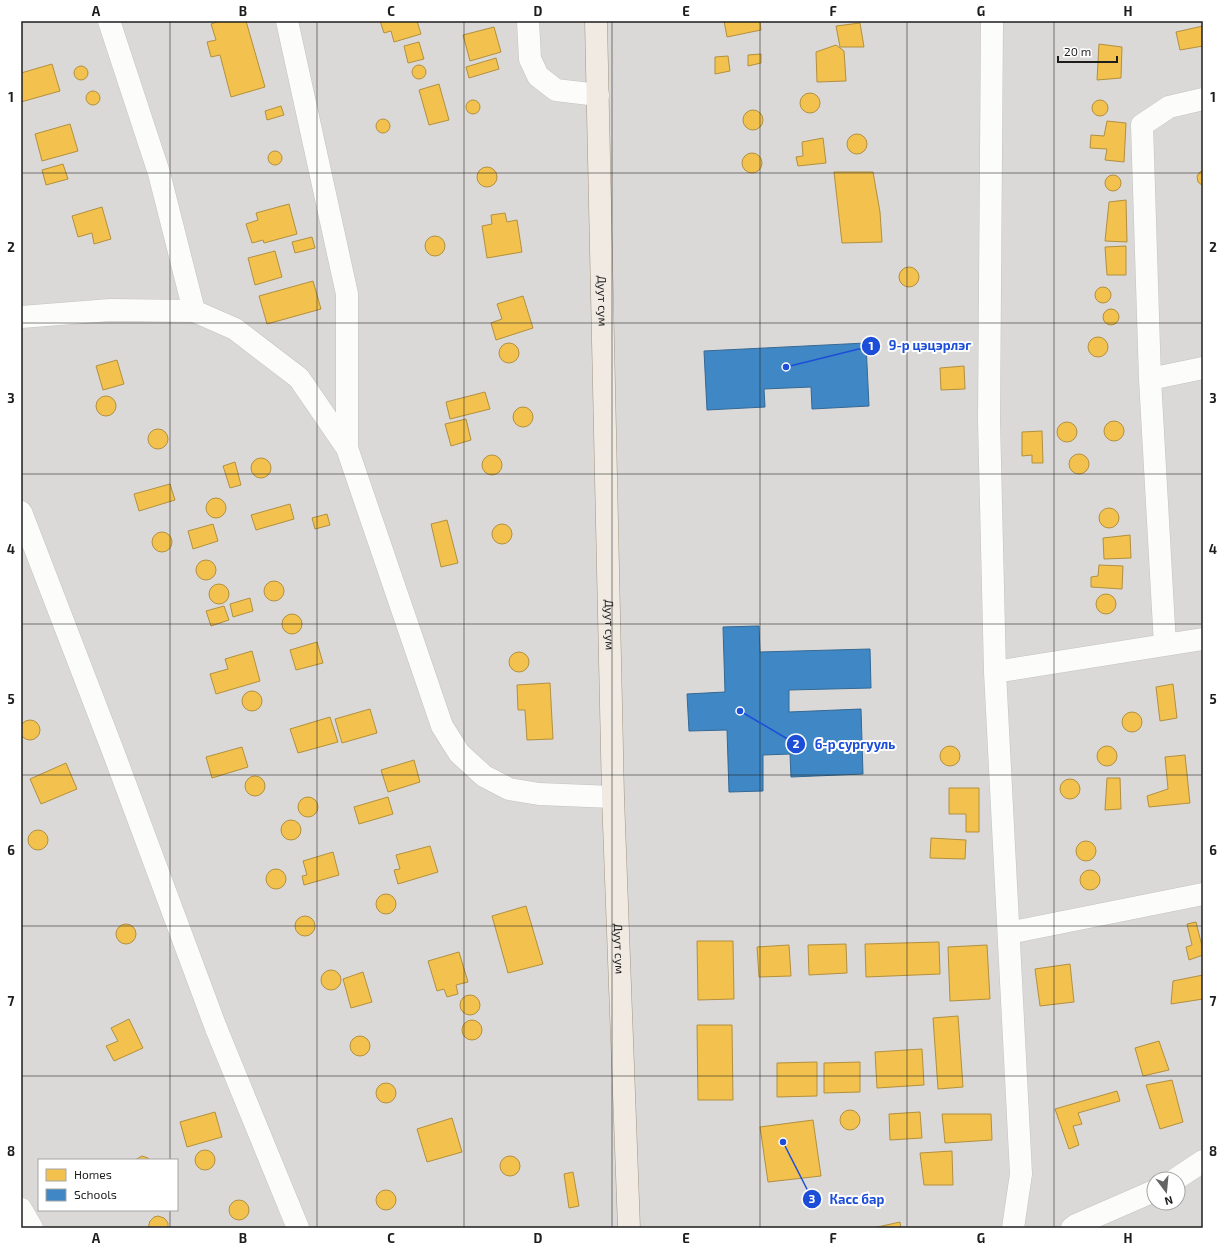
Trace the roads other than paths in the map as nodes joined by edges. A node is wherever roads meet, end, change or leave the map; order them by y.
1 (109, 21) edge
2 (287, 21) edge
3 (528, 21) edge
4 (596, 21) edge
5 (992, 21) edge
6 (598, 95) junction
7 (1203, 99) edge
8 (194, 311) junction
9 (21, 317) edge
10 (1203, 368) edge
11 (1150, 379) junction
12 (347, 448) junction
13 (21, 512) edge
14 (1203, 639) edge
15 (1166, 645) junction
16 (995, 672) junction
17 (613, 797) junction
18 (1203, 894) edge
19 (1009, 933) junction
20 (1203, 1161) edge
21 (1186, 1172) edge
22 (1146, 1194) edge
23 (21, 1209) edge
24 (32, 1228) edge
25 (298, 1228) edge
26 (629, 1228) edge
27 (1013, 1228) edge
28 (1072, 1228) edge

1 - 8 street
2 - 12 street
3 - 6 street
4 - 6 main road, Дуут сум
5 - 16 street
6 - 17 main road, Дуут сум
7 - 11 street
8 - 9 street
8 - 12 street
10 - 11 street
11 - 15 street
12 - 17 street
13 - 25 street
14 - 15 street
15 - 16 street
16 - 19 street
17 - 26 main road, Дуут сум
18 - 19 street
19 - 27 street
20 - 21 street
22 - 28 street
23 - 24 street

